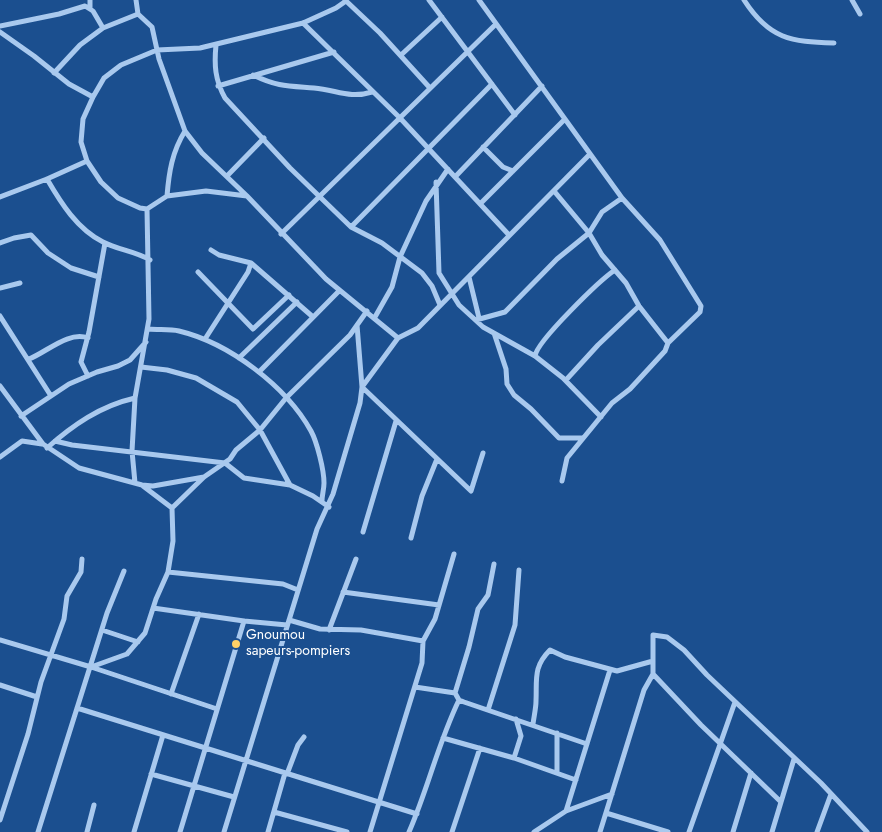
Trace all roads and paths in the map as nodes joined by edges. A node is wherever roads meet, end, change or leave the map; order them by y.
1 (90, 0) edge
2 (136, 0) edge
3 (430, 0) edge
4 (480, 0) edge
5 (744, 0) edge
6 (852, 0) edge
7 (345, 1) edge
8 (90, 8) junction
9 (138, 14) junction
10 (860, 14) dead end
11 (442, 17) junction
12 (303, 23) junction
13 (496, 24) junction
14 (0, 26) edge
15 (103, 28) junction
16 (0, 32) edge
17 (834, 43) dead end
18 (216, 45) junction
19 (157, 50) junction
20 (467, 51) junction
21 (334, 52) junction
22 (402, 55) junction
23 (54, 73) junction
24 (253, 75) junction
25 (492, 84) junction
26 (218, 86) junction
27 (542, 86) junction
28 (430, 88) junction
29 (372, 92) junction
30 (93, 97) junction
31 (515, 115) junction
32 (400, 118) junction
33 (565, 119) junction
34 (185, 131) junction
35 (264, 138) junction
36 (428, 147) junction
37 (483, 147) junction
38 (590, 154) junction
39 (87, 161) junction
40 (448, 169) junction
41 (513, 171) junction
42 (227, 176) junction
43 (455, 177) junction
44 (47, 179) junction
45 (436, 182) junction
46 (554, 191) junction
47 (167, 196) junction
48 (247, 196) junction
49 (320, 196) junction
50 (0, 197) edge
51 (622, 198) junction
52 (480, 204) junction
53 (147, 209) junction
54 (352, 227) junction
55 (589, 233) junction
56 (281, 234) junction
57 (509, 235) junction
58 (105, 243) junction
59 (0, 244) edge
60 (211, 250) dead end
61 (400, 257) junction
62 (150, 260) junction
63 (251, 263) junction
64 (615, 270) junction
65 (198, 272) dead end
66 (99, 277) junction
67 (469, 277) junction
68 (20, 283) dead end
69 (0, 288) edge
70 (339, 291) junction
71 (289, 295) junction
72 (452, 295) junction
73 (297, 302) junction
74 (228, 303) junction
75 (440, 305) junction
76 (640, 306) junction
77 (367, 311) junction
78 (0, 316) edge
79 (313, 317) junction
80 (375, 317) junction
81 (477, 319) junction
82 (357, 324) junction
83 (149, 329) junction
84 (494, 333) junction
85 (88, 338) junction
86 (398, 338) junction
87 (206, 339) junction
88 (146, 341) junction
89 (668, 343) junction
90 (535, 356) junction
91 (239, 358) junction
92 (29, 359) junction
93 (141, 367) junction
94 (259, 372) junction
95 (88, 376) junction
96 (566, 380) junction
97 (0, 386) edge
98 (362, 387) junction
99 (51, 396) junction
100 (135, 398) junction
101 (286, 398) junction
102 (22, 416) junction
103 (601, 417) junction
104 (396, 421) junction
105 (260, 430) junction
106 (582, 438) junction
107 (55, 441) junction
108 (45, 446) junction
109 (132, 450) junction
110 (483, 453) dead end
111 (0, 457) edge
112 (437, 459) junction
113 (225, 462) junction
114 (204, 476) junction
115 (562, 481) dead end
116 (135, 483) junction
117 (142, 485) junction
118 (290, 485) junction
119 (322, 501) junction
120 (329, 507) junction
121 (172, 508) junction
122 (364, 532) dead end
123 (410, 538) dead end
124 (454, 554) dead end
125 (82, 559) dead end
126 (356, 559) dead end
127 (494, 564) dead end
128 (519, 570) dead end
129 (124, 571) dead end
130 (168, 572) junction
131 (298, 590) junction
132 (343, 592) junction
133 (439, 605) junction
134 (153, 608) junction
135 (199, 614) junction
136 (244, 621) junction
137 (288, 622) junction
138 (102, 630) junction
139 (329, 630) junction
140 (0, 640) edge
141 (423, 641) junction
142 (138, 642) junction
143 (51, 656) junction
144 (653, 661) junction
145 (91, 667) junction
146 (610, 670) junction
147 (653, 674) junction
148 (0, 686) edge
149 (414, 687) junction
150 (455, 693) junction
151 (171, 694) junction
152 (37, 697) junction
153 (459, 700) junction
154 (735, 702) junction
155 (77, 708) junction
156 (217, 709) junction
157 (488, 710) junction
158 (516, 719) junction
159 (533, 724) junction
160 (557, 733) junction
161 (163, 735) junction
162 (304, 737) dead end
163 (443, 738) junction
164 (721, 743) junction
165 (587, 744) junction
166 (206, 748) junction
167 (480, 748) junction
168 (514, 758) junction
169 (794, 759) junction
170 (246, 761) junction
171 (286, 773) junction
172 (557, 773) junction
173 (751, 773) junction
174 (151, 774) junction
175 (576, 780) junction
176 (194, 786) junction
177 (612, 794) junction
178 (831, 794) junction
179 (234, 797) junction
180 (379, 802) junction
181 (781, 802) junction
182 (2, 803) edge
183 (94, 805) dead end
184 (566, 811) junction
185 (274, 812) junction
186 (606, 813) junction
187 (417, 814) junction
188 (0, 820) edge
189 (38, 832) edge
190 (87, 832) edge
191 (134, 832) edge
192 (180, 832) edge
193 (224, 832) edge
194 (268, 832) edge
195 (347, 832) edge
196 (370, 832) edge
197 (409, 832) edge
198 (452, 832) edge
199 (534, 832) edge
200 (600, 832) edge
201 (668, 832) edge
202 (689, 832) edge
203 (733, 832) edge
204 (772, 832) edge
205 (817, 832) edge
206 (867, 832) edge

1 - 8 street
2 - 9 street
3 - 11 street
4 - 13 street
5 - 17 street
6 - 10 street
7 - 12 street
7 - 22 street
8 - 14 street
8 - 15 street
9 - 15 street
9 - 19 street
11 - 20 street
11 - 22 street
12 - 18 street
12 - 21 street
13 - 20 street
13 - 27 street
15 - 23 street
16 - 23 street
18 - 19 street
18 - 26 street
19 - 30 street
19 - 34 street
20 - 25 street
20 - 28 street
21 - 24 street
21 - 29 street
22 - 28 street
23 - 30 street
24 - 26 street
24 - 29 street
25 - 31 street
25 - 36 street
26 - 35 street
27 - 31 street
27 - 33 street
28 - 32 street
29 - 32 street
30 - 39 street
31 - 37 street
32 - 36 street
32 - 49 street
33 - 38 street
33 - 41 street
34 - 42 street
34 - 47 street
35 - 42 street
35 - 49 street
36 - 40 street
36 - 54 street
37 - 41 street
37 - 43 street
38 - 46 street
38 - 51 street
39 - 44 street
39 - 53 street
40 - 43 street
40 - 45 street
41 - 52 street
42 - 48 street
43 - 52 street
44 - 50 street
44 - 58 street
45 - 61 street
45 - 72 street
46 - 55 street
46 - 57 street
47 - 48 street
47 - 53 street
48 - 56 street
49 - 54 street
49 - 56 street
51 - 55 street
51 - 89 street
52 - 57 street
53 - 62 street
54 - 61 street
55 - 64 street
55 - 81 street
56 - 70 street
57 - 67 street
58 - 62 street
58 - 66 street
59 - 66 street
60 - 63 street
61 - 75 street
61 - 80 street
62 - 83 street
63 - 71 street
63 - 74 street
64 - 76 street
64 - 90 street
65 - 74 street
66 - 85 street
67 - 72 street
67 - 81 street
68 - 69 street
70 - 77 street
70 - 79 street
71 - 73 street
71 - 74 street
72 - 75 street
72 - 81 street
73 - 79 street
73 - 91 street
74 - 87 street
75 - 86 street
76 - 89 street
76 - 96 street
77 - 80 street
77 - 82 street
78 - 92 street
79 - 94 street
80 - 86 street
81 - 84 street
82 - 98 street
82 - 101 street
83 - 87 street
83 - 88 street
84 - 90 street
84 - 106 street
85 - 92 street
85 - 95 street
86 - 98 street
87 - 91 street
88 - 93 street
88 - 95 street
89 - 103 street
90 - 96 street
91 - 94 street
92 - 99 street
93 - 100 street
93 - 105 street
94 - 101 street
95 - 99 street
96 - 103 street
97 - 102 street
98 - 104 street
98 - 120 street
99 - 102 street
100 - 107 street
100 - 109 street
101 - 105 street
101 - 119 street
102 - 108 street
103 - 106 street
104 - 112 street
104 - 122 street
105 - 113 street
105 - 118 street
106 - 115 street
107 - 108 street
107 - 109 street
108 - 111 street
108 - 116 street
109 - 113 street
109 - 116 street
110 - 112 street
112 - 123 street
113 - 114 street
113 - 118 street
114 - 117 street
114 - 121 street
116 - 117 street
117 - 121 street
118 - 119 street
119 - 120 street
120 - 131 street
121 - 130 street
124 - 133 street
125 - 143 street
126 - 132 street
127 - 150 street
128 - 157 street
129 - 138 street
130 - 131 street
130 - 134 street
131 - 137 street
132 - 133 street
132 - 139 street
133 - 141 street
134 - 135 street
134 - 142 street
135 - 136 street
135 - 151 street
136 - 137 street
136 - 156 street
137 - 139 street
137 - 170 street
138 - 142 street
138 - 145 street
139 - 141 street
140 - 143 street
141 - 149 street
142 - 145 street
143 - 145 street
143 - 152 street
144 - 146 street
144 - 147 street
144 - 154 street
145 - 151 street
145 - 155 street
146 - 159 street
146 - 165 street
147 - 164 street
147 - 177 street
148 - 152 street
149 - 150 street
149 - 180 street
150 - 153 street
151 - 156 street
152 - 182 street
153 - 157 street
153 - 163 street
154 - 164 street
154 - 169 street
155 - 161 street
155 - 189 street
156 - 166 street
157 - 158 street
158 - 159 street
158 - 168 street
159 - 160 street
160 - 165 street
160 - 172 street
161 - 166 street
161 - 174 street
162 - 171 street
163 - 167 street
163 - 187 street
164 - 173 street
164 - 202 street
165 - 175 street
166 - 170 street
166 - 176 street
167 - 168 street
167 - 198 street
168 - 172 street
169 - 178 street
169 - 181 street
170 - 171 street
170 - 179 street
171 - 180 street
171 - 185 street
172 - 175 street
173 - 181 street
173 - 203 street
174 - 176 street
174 - 191 street
175 - 184 street
176 - 179 street
176 - 192 street
177 - 184 street
177 - 186 street
178 - 205 street
178 - 206 street
179 - 193 street
180 - 187 street
180 - 196 street
181 - 204 street
182 - 188 street
183 - 190 street
184 - 199 street
185 - 194 street
185 - 195 street
186 - 200 street
186 - 201 street
187 - 197 street

